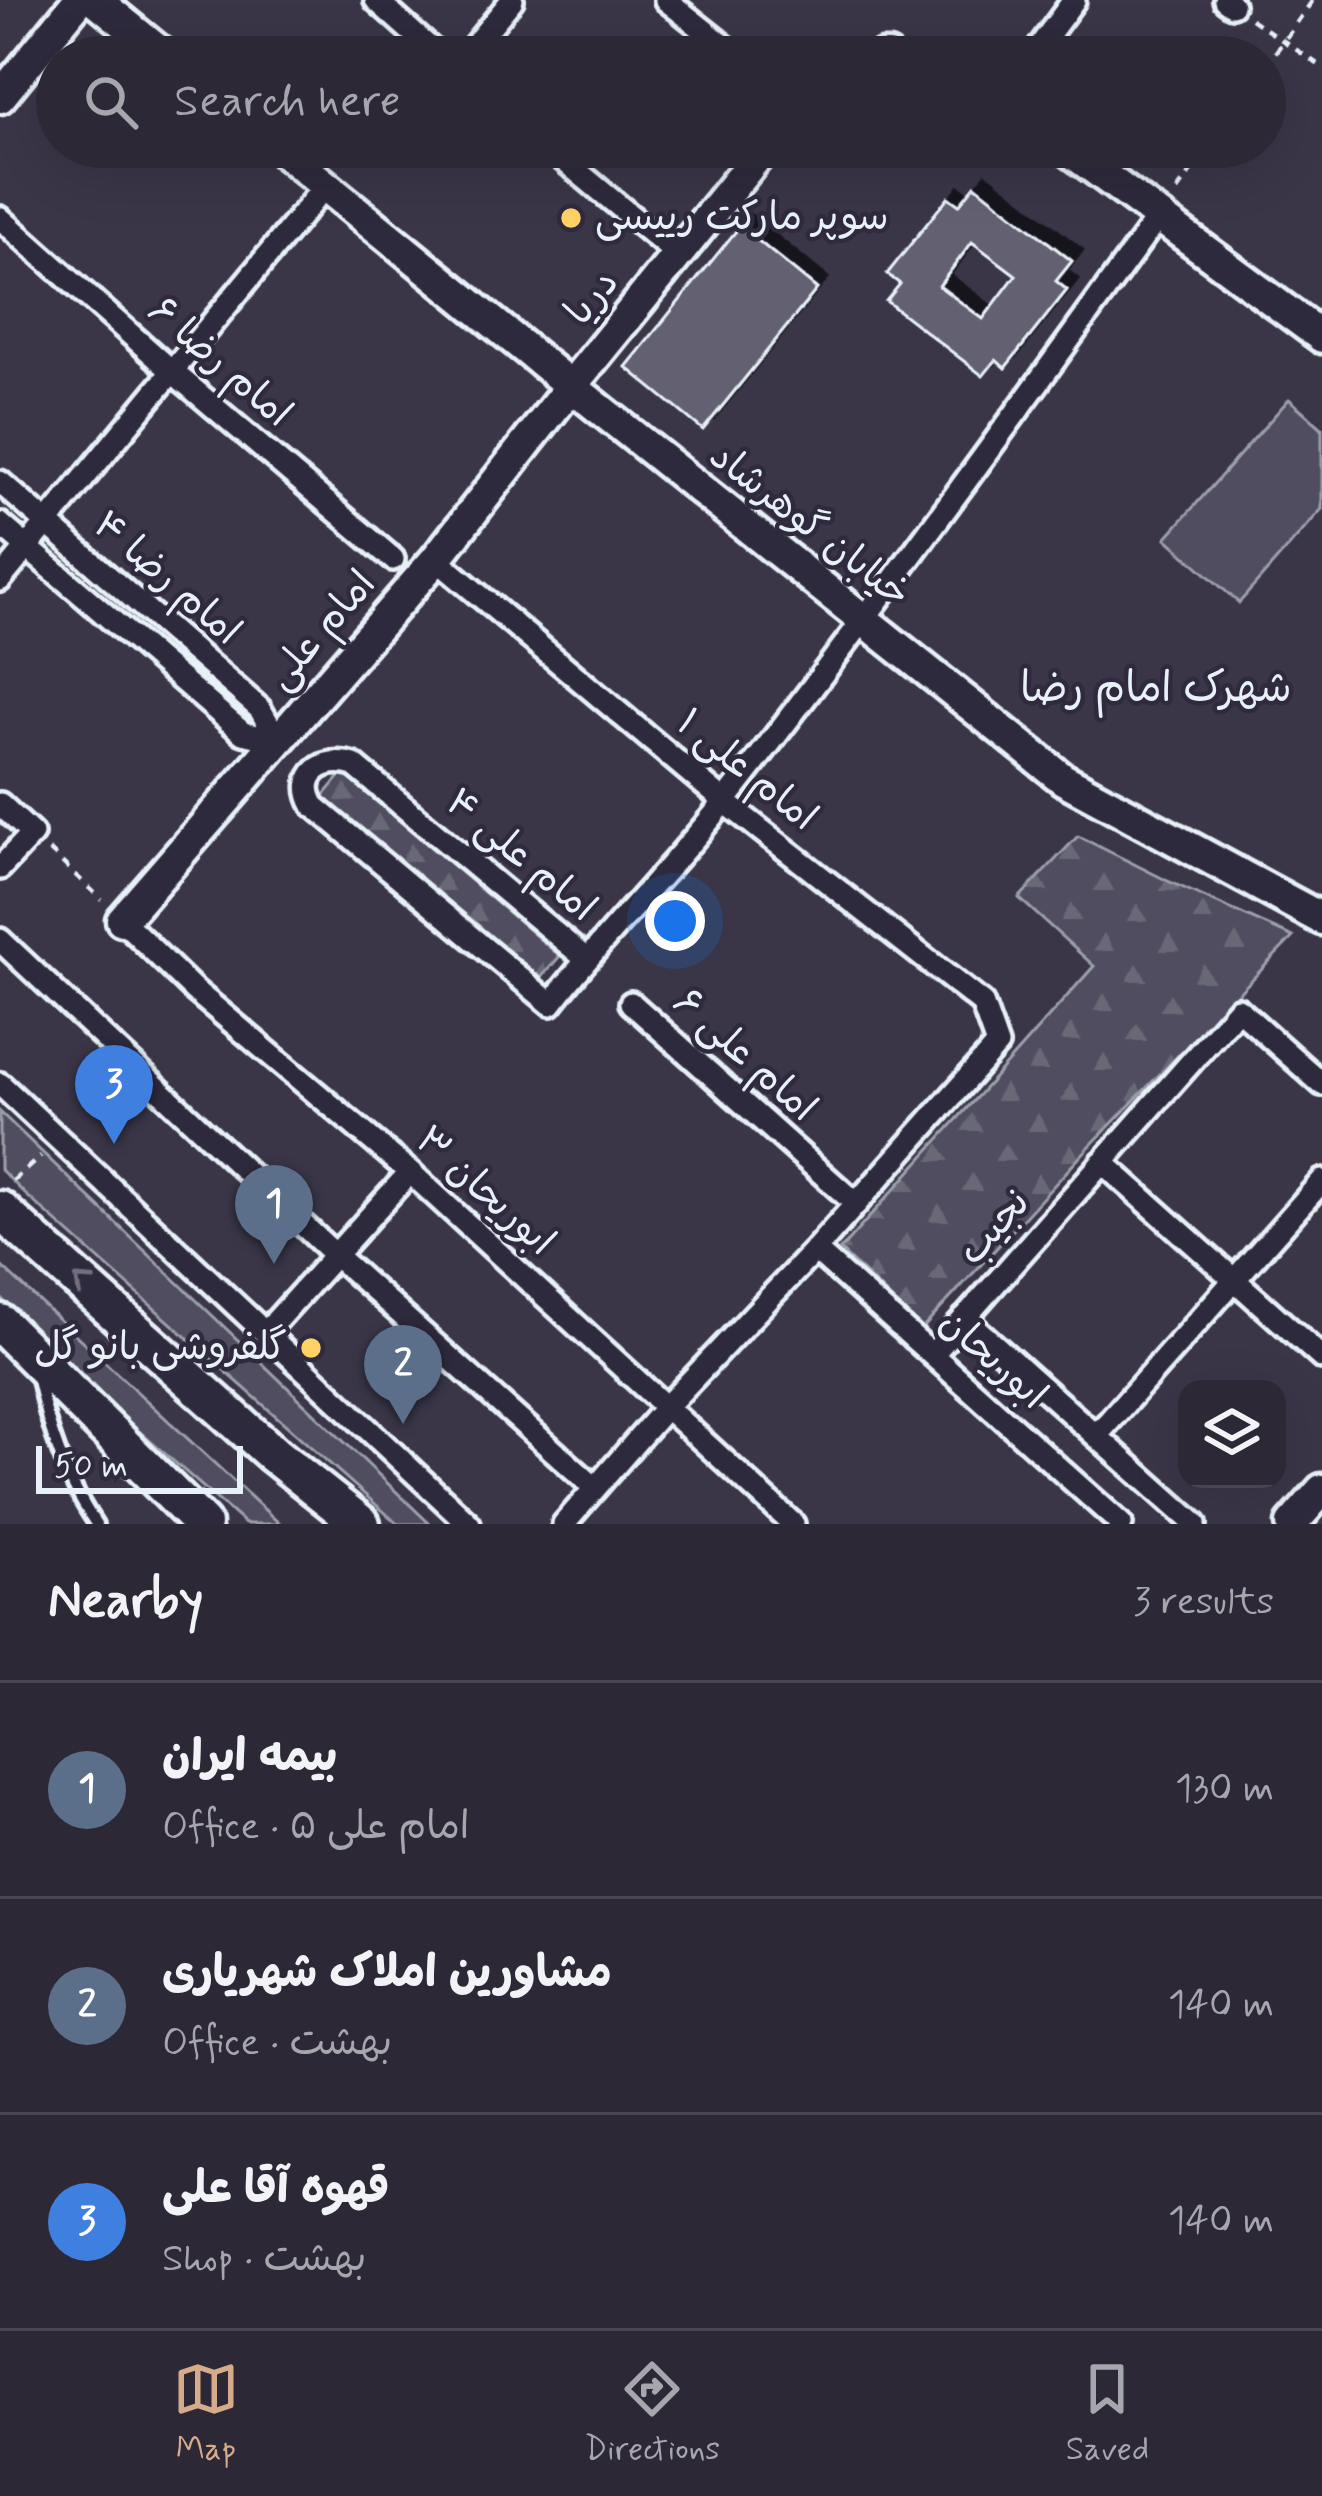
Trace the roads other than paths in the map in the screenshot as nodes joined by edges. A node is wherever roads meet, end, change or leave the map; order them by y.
1 (79, 0) edge
2 (95, 0) edge
3 (376, 0) edge
4 (512, 0) edge
5 (666, 0) edge
6 (1073, 0) edge
7 (50, 36) edge
8 (140, 36) edge
9 (416, 36) edge
10 (482, 36) edge
11 (711, 36) edge
12 (1047, 36) edge
13 (36, 53) edge
14 (0, 97) edge
15 (305, 168) edge
16 (573, 168) edge
17 (748, 168) edge
18 (1094, 168) edge
19 (326, 185) junction
20 (1159, 216) junction
21 (0, 218) edge
22 (679, 256) junction
23 (1322, 337) edge
24 (174, 373) junction
25 (571, 386) junction
26 (0, 482) edge
27 (0, 524) edge
28 (48, 524) junction
29 (27, 548) junction
30 (436, 559) junction
31 (393, 560) dead end
32 (0, 580) edge
33 (864, 620) junction
34 (278, 741) junction
35 (724, 802) junction
36 (0, 804) edge
37 (0, 868) edge
38 (1322, 919) edge
39 (122, 920) joint
40 (0, 940) edge
41 (586, 958) junction
42 (631, 1003) dead end
43 (0, 1084) edge
44 (1322, 1084) edge
45 (1102, 1162) junction
46 (410, 1172) junction
47 (1322, 1181) edge
48 (856, 1204) junction
49 (0, 1210) edge
50 (815, 1250) junction
51 (335, 1255) junction
52 (1234, 1280) junction
53 (964, 1318) junction
54 (0, 1323) edge
55 (265, 1333) junction
56 (32, 1355) junction
57 (932, 1355) junction
58 (1322, 1358) edge
59 (666, 1407) junction
60 (1096, 1436) junction
61 (273, 1454) junction
62 (596, 1488) junction
63 (1322, 1490) edge
64 (96, 1524) edge
65 (202, 1524) edge
66 (315, 1524) edge
67 (362, 1524) edge
68 (469, 1524) edge
69 (564, 1524) edge
70 (794, 1524) edge
71 (1121, 1524) edge
72 (1195, 1524) edge
73 (1292, 1524) edge

1 - 7 main road
2 - 8 main road
3 - 9 street
4 - 10 street
5 - 11 street
6 - 12 street
13 - 14 main road
15 - 19 main road, خیابان گوهرشاد
16 - 22 street
17 - 22 main road, دریا
18 - 20 main road
19 - 24 street
19 - 25 main road, خیابان گوهرشاد
20 - 23 main road
20 - 33 street
21 - 24 street, امام رضا ۶
22 - 25 main road, دریا
24 - 28 street
24 - 31 street, امام رضا ۶
25 - 30 main road, امام علی
25 - 33 main road, خیابان گوهرشاد
26 - 28 street, امام رضا ۴
27 - 29 street, امام رضا ۴
28 - 29 street
28 - 34 street, امام رضا ۴
29 - 32 street
29 - 34 street, امام رضا ۴
30 - 34 main road, امام علی
30 - 35 street, امام علی ۱
33 - 35 street
33 - 38 main road, خیابان گوهرشاد
34 - 39 main road, امام علی
35 - 41 street
35 - 48 street, امام علی ۱
36 - 37 street
39 - 46 street, ابوریحان ۳
40 - 51 street
41 - 41 street, امام علی ۴
42 - 48 street, امام علی ۶
43 - 55 street
44 - 45 street, نجیب
45 - 52 street
45 - 53 street, نجیب
46 - 51 street
46 - 59 street, ابوریحان ۳
47 - 52 street
48 - 50 street
61 -> 49 main road
50 - 57 street, ابوریحان
50 - 59 street
51 - 55 street
51 - 62 street
52 - 58 street
52 - 60 street
53 - 57 street
53 - 60 street, نجیب
54 - 56 main road
55 - 68 street
56 - 64 lane
56 - 65 main road
57 - 71 street, ابوریحان
59 - 62 street
59 - 70 street, ابوریحان ۳
60 - 72 street, نجیب
61 - 66 main road
61 - 67 main road
62 - 69 street
63 - 73 main road

